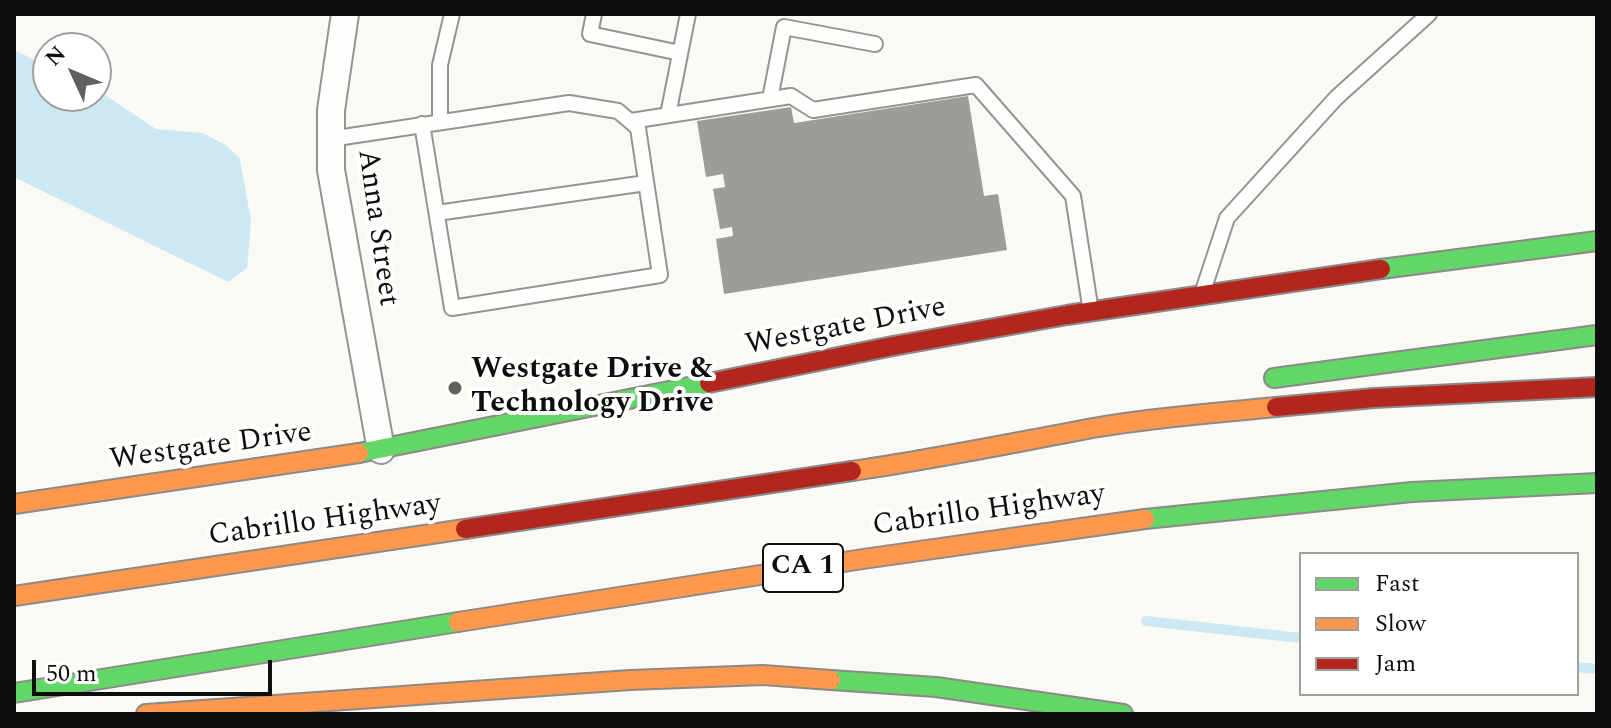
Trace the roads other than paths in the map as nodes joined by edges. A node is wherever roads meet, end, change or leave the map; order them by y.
1 (345, 14) edge
2 (452, 14) edge
3 (594, 14) edge
4 (688, 14) edge
5 (1429, 14) edge
6 (875, 44) dead end
7 (680, 53) junction
8 (770, 99) junction
9 (668, 115) junction
10 (440, 121) junction
11 (631, 121) junction
12 (422, 124) junction
13 (330, 139) junction
14 (646, 183) junction
15 (437, 213) junction
16 (1597, 241) edge
17 (1202, 296) junction
18 (1091, 312) junction
19 (1597, 335) edge
20 (1255, 381) dead end
21 (1597, 387) edge
22 (999, 427) dead end
23 (381, 450) junction
24 (928, 460) junction
25 (1597, 483) edge
26 (14, 504) edge
27 (14, 596) edge
28 (14, 693) edge
29 (146, 714) edge
30 (1123, 714) edge

1 - 13 street, Anna Street
2 - 10 lane
3 - 7 lane
4 - 7 lane
5 - 17 lane
6 - 8 lane
7 - 9 lane
8 - 9 lane
8 - 18 lane
9 - 11 lane
10 - 11 lane
10 - 12 lane
11 - 14 lane
12 - 13 lane
12 - 15 lane
13 - 23 street, Anna Street
14 - 15 lane
14 - 15 lane
16 - 17 main road, Westgate Drive
17 - 18 main road, Westgate Drive
18 - 23 main road, Westgate Drive
19 - 20 main road
21 - 24 main road, Cabrillo Highway
22 - 24 main road
23 - 26 main road, Westgate Drive
24 - 27 main road, Cabrillo Highway
25 - 28 main road, Cabrillo Highway / CA 1
29 - 30 main road

